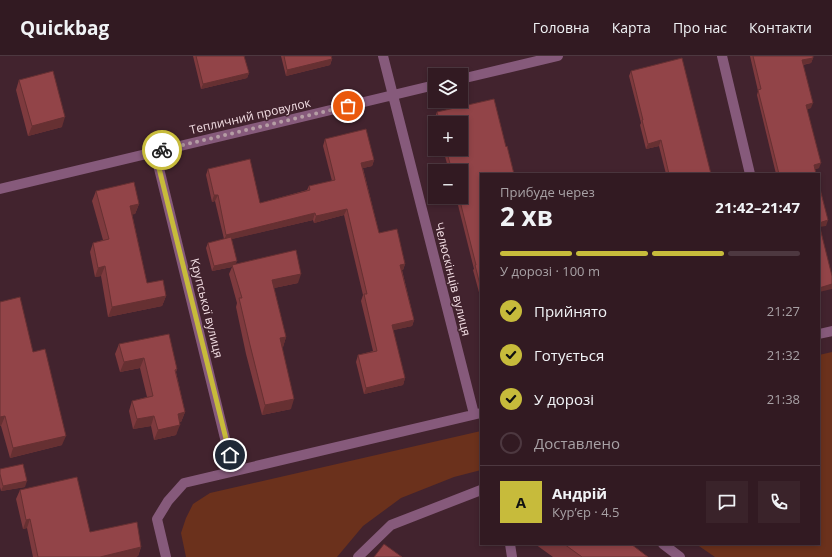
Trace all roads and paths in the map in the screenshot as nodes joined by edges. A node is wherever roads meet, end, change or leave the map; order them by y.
1 (383, 56) edge
2 (558, 56) edge
3 (722, 56) edge
4 (468, 77) edge
5 (428, 87) edge
6 (393, 95) junction
7 (155, 152) junction
8 (750, 173) edge
9 (0, 189) edge
10 (832, 331) edge
11 (820, 334) edge
12 (478, 414) edge
13 (233, 471) junction
14 (480, 490) edge
15 (510, 545) edge
16 (664, 545) edge
17 (166, 557) edge
18 (358, 557) edge
19 (512, 557) edge
20 (680, 557) edge

1 - 6 street, Челюскінців вулиця
2 - 4 street
3 - 8 street
5 - 6 street, Тепличний провулок
6 - 7 street, Тепличний провулок
6 - 12 street, Челюскінців вулиця
7 - 9 street, Тепличний провулок
7 - 13 street, Крупської вулиця
10 - 11 street
12 - 13 street
13 - 17 street
14 - 18 street
15 - 19 street
16 - 20 street

